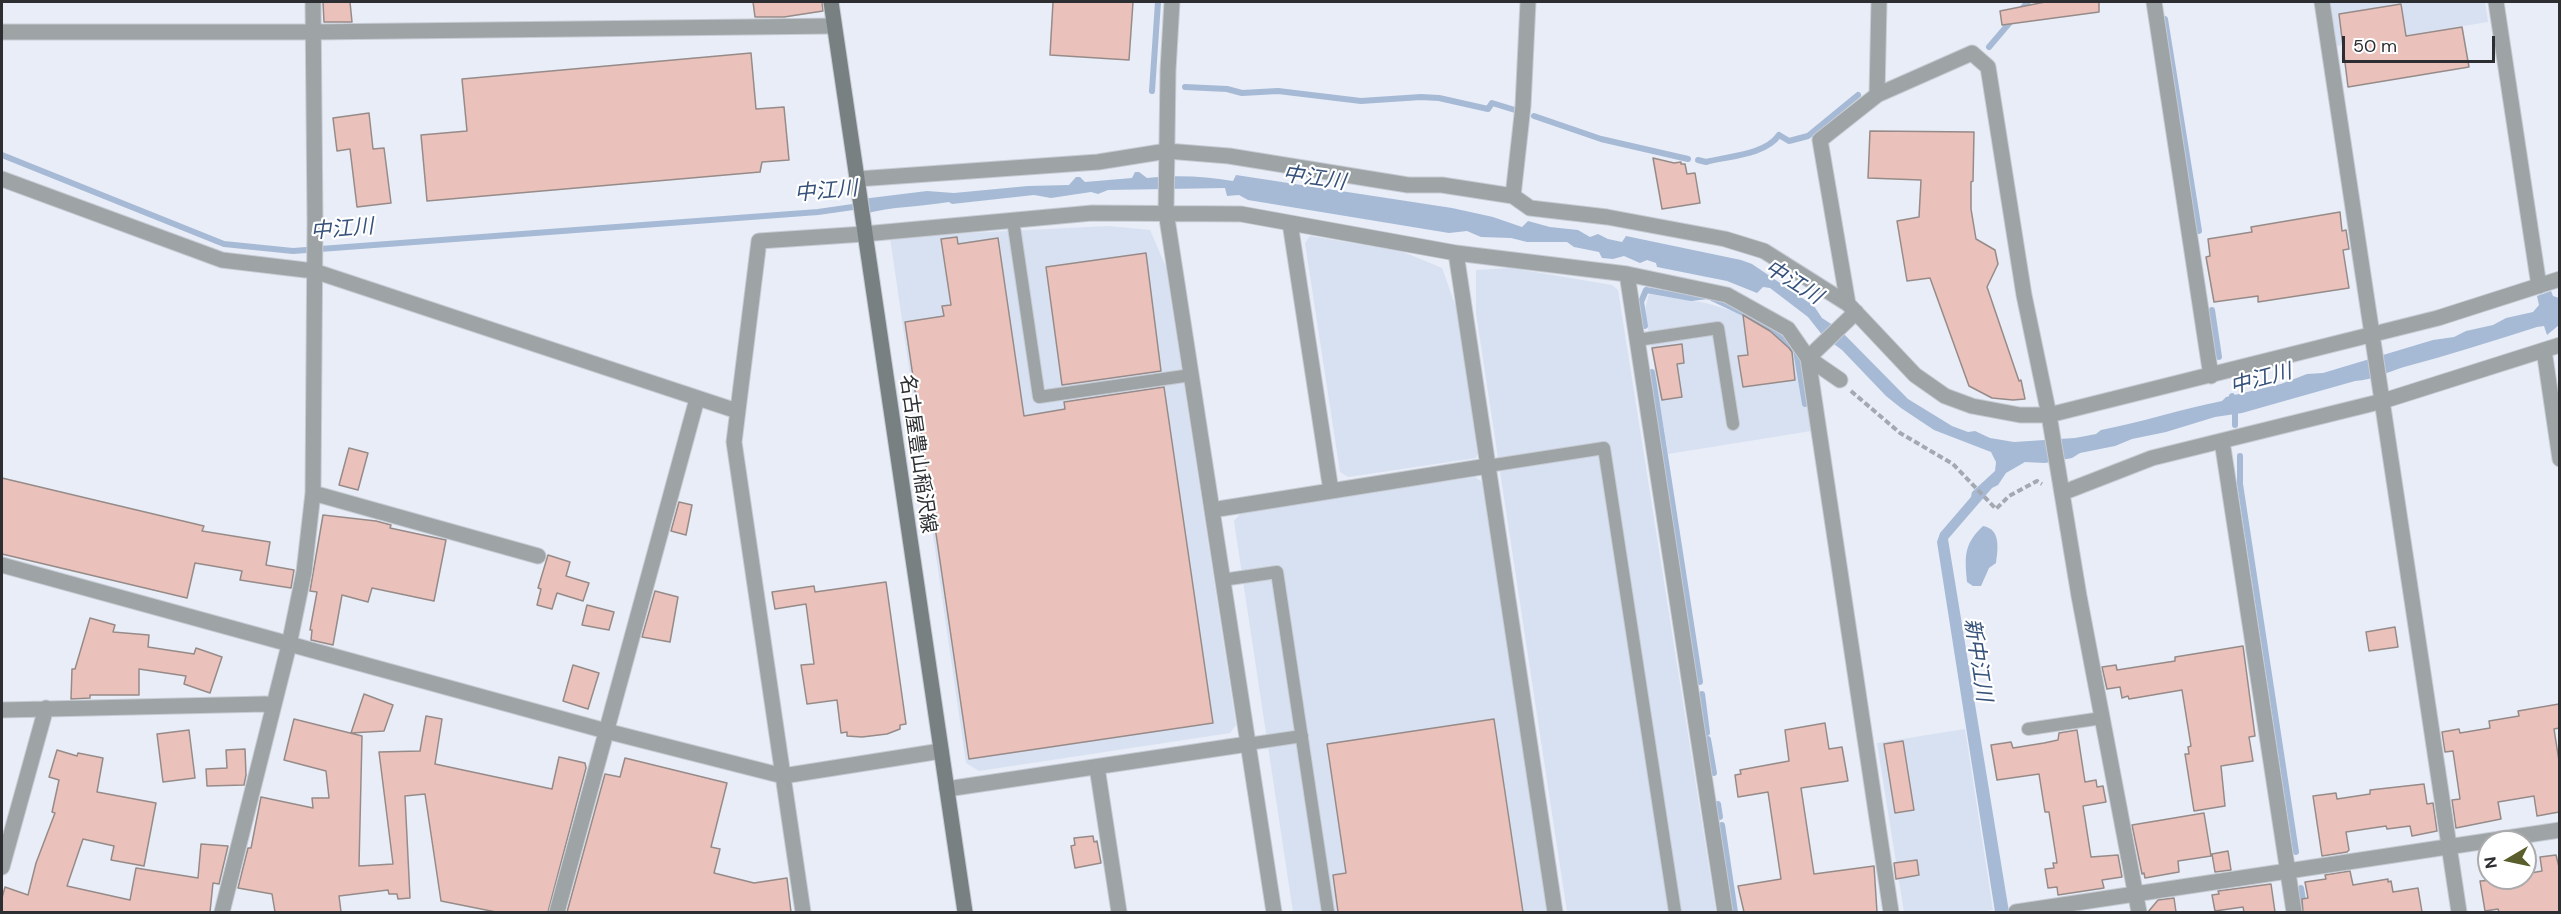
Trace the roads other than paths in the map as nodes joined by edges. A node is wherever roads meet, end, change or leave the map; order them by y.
1 (313, 2) edge
2 (831, 2) edge
3 (1172, 2) edge
4 (1528, 2) edge
5 (1879, 2) edge
6 (2154, 2) edge
7 (2322, 2) edge
8 (2496, 2) edge
9 (834, 26) junction
10 (2, 32) edge
11 (314, 32) junction
12 (1877, 95) junction
13 (1167, 156) junction
14 (2, 178) edge
15 (857, 181) junction
16 (1513, 196) junction
17 (1166, 213) junction
18 (1013, 220) junction
19 (1290, 223) junction
20 (863, 232) junction
21 (1456, 253) junction
22 (314, 270) junction
23 (1627, 274) junction
24 (2559, 279) edge
25 (2539, 286) junction
26 (1852, 311) junction
27 (2374, 335) junction
28 (1637, 340) junction
29 (2559, 345) edge
30 (2544, 350) junction
31 (1811, 356) junction
32 (1191, 375) junction
33 (2211, 376) junction
34 (1840, 380) road end
35 (2382, 396) junction
36 (697, 399) junction
37 (737, 411) junction
38 (2049, 415) junction
39 (1732, 424) dead end
40 (2222, 441) junction
41 (2559, 459) edge
42 (1488, 466) junction
43 (1331, 491) junction
44 (313, 493) junction
45 (2062, 493) junction
46 (1212, 510) junction
47 (538, 556) dead end
48 (2, 565) edge
49 (1222, 580) junction
50 (289, 645) junction
51 (266, 704) dead end
52 (46, 708) junction
53 (2, 710) edge
54 (2102, 717) junction
55 (2028, 729) dead end
56 (606, 730) junction
57 (1302, 736) junction
58 (1248, 744) junction
59 (941, 751) junction
60 (1097, 767) junction
61 (783, 776) junction
62 (947, 789) junction
63 (2559, 830) edge
64 (2449, 846) junction
65 (2, 867) edge
66 (2287, 870) junction
67 (2136, 894) junction
68 (222, 912) edge
69 (557, 912) edge
70 (803, 912) edge
71 (965, 912) edge
72 (1119, 912) edge
73 (1274, 912) edge
74 (1328, 912) edge
75 (1555, 912) edge
76 (1675, 912) edge
77 (1725, 912) edge
78 (1891, 912) edge
79 (2016, 912) edge
80 (2139, 912) edge
81 (2294, 912) edge
82 (2459, 912) edge

1 - 11 street
2 - 9 main road, 名古屋豊山稲沢線
3 - 13 street
4 - 16 street
5 - 12 street
6 - 33 street
7 - 27 street
8 - 25 street
9 - 11 street
9 - 15 main road, 名古屋豊山稲沢線
10 - 11 street
11 - 22 street
12 - 26 street
12 - 38 street
13 - 15 street
13 - 16 street
13 - 17 street
14 - 22 street
15 - 20 main road, 名古屋豊山稲沢線
16 - 26 street
17 - 18 street
17 - 19 street
17 - 32 street
18 - 20 street
18 - 32 lane
19 - 21 street
19 - 43 street
20 - 37 street
20 - 59 main road, 名古屋豊山稲沢線
21 - 23 street
21 - 42 street
22 - 36 street
22 - 44 street
23 - 28 street
23 - 31 street
24 - 25 street
25 - 27 street
26 - 31 street
26 - 38 street
27 - 33 street
27 - 35 street
28 - 39 lane
28 - 77 street
29 - 30 street
30 - 35 street
30 - 41 street
31 - 34 street
31 - 78 street
32 - 46 street
33 - 38 street
35 - 40 street
35 - 64 street
36 - 37 street
36 - 56 street
37 - 61 street
38 - 45 street
40 - 45 street
40 - 66 street
42 - 43 street
42 - 75 street
42 - 76 lane
43 - 46 street
44 - 47 street
44 - 50 street
45 - 54 street
46 - 49 street
48 - 50 street
49 - 57 lane
49 - 58 street
50 - 56 street
50 - 68 street
51 - 52 street
52 - 53 street
52 - 65 street
54 - 55 lane
54 - 67 street
56 - 61 street
56 - 69 street
57 - 58 lane
57 - 74 lane
58 - 60 street
58 - 73 street
59 - 61 street
59 - 62 main road, 名古屋豊山稲沢線
60 - 62 street
60 - 72 street
61 - 70 street
62 - 71 main road, 名古屋豊山稲沢線
63 - 64 street
64 - 66 street
64 - 82 street
66 - 67 street
66 - 81 street
67 - 79 street
67 - 80 street

